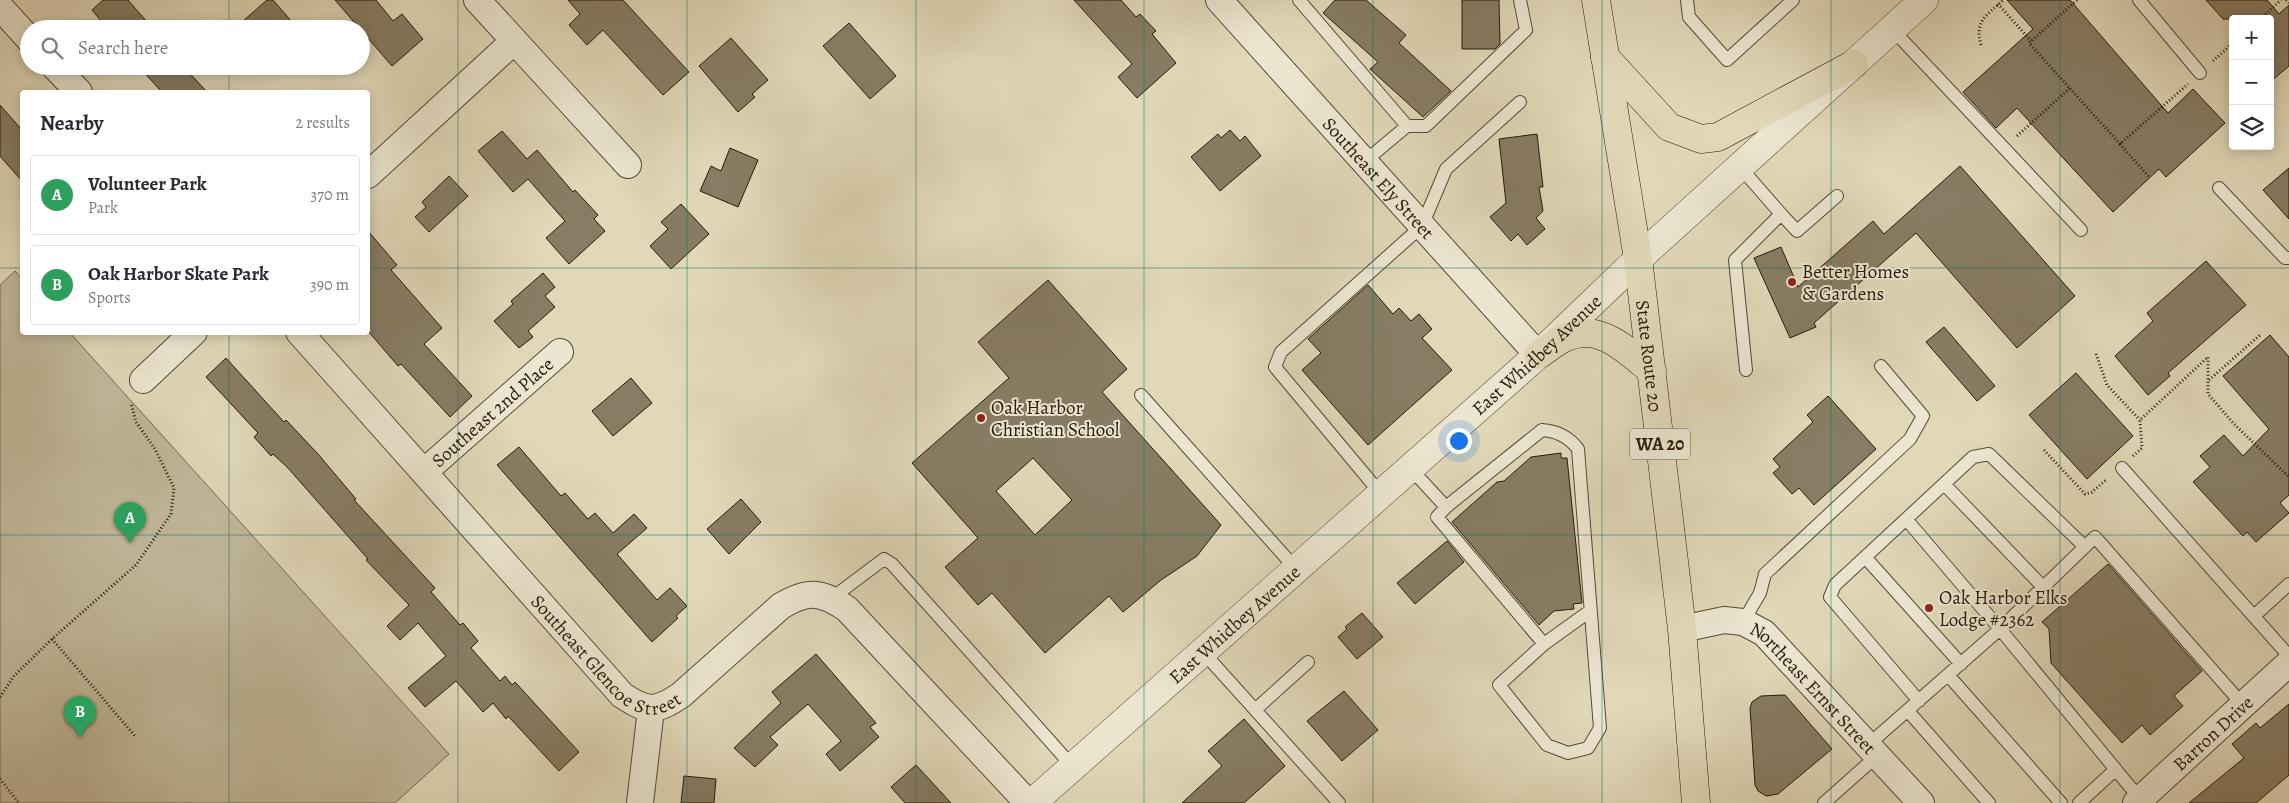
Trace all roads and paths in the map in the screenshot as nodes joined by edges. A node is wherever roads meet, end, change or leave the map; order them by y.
1 (477, 0) edge
2 (1299, 0) edge
3 (1520, 0) edge
4 (1596, 0) edge
5 (1687, 0) edge
6 (1793, 0) edge
7 (1924, 0) edge
8 (2003, 0) edge
9 (2077, 0) edge
10 (2139, 0) edge
11 (2281, 0) edge
12 (2286, 0) edge
13 (1225, 2) edge
14 (2289, 3) edge
15 (1998, 4) junction
16 (0, 7) edge
17 (2264, 15) edge
18 (20, 28) edge
19 (1892, 29) junction
20 (514, 41) junction
21 (2031, 41) junction
22 (1981, 45) dead end
23 (2229, 47) edge
24 (1605, 57) junction
25 (1854, 64) junction
26 (2200, 72) junction
27 (62, 75) edge
28 (2070, 88) junction
29 (76, 90) edge
30 (1520, 102) dead end
31 (1407, 126) junction
32 (2120, 144) junction
33 (2004, 148) junction
34 (1364, 162) junction
35 (628, 166) dead end
36 (1740, 167) junction
37 (370, 172) edge
38 (2150, 178) dead end
39 (2219, 188) dead end
40 (1836, 196) dead end
41 (1782, 214) junction
42 (1422, 226) junction
43 (2081, 230) dead end
44 (2289, 258) edge
45 (1638, 259) junction
46 (191, 335) edge
47 (302, 335) edge
48 (2260, 335) dead end
49 (560, 352) dead end
50 (2096, 354) dead end
51 (1538, 355) junction
52 (1881, 366) dead end
53 (1746, 370) dead end
54 (1652, 371) junction
55 (143, 380) joint
56 (2208, 380) junction
57 (1142, 395) dead end
58 (2140, 420) junction
59 (2044, 450) dead end
60 (2122, 467) junction
61 (1410, 468) junction
62 (424, 472) junction
63 (2289, 477) edge
64 (1944, 484) junction
65 (1381, 494) junction
66 (1446, 507) junction
67 (1906, 520) junction
68 (2086, 547) junction
69 (1865, 557) junction
70 (1296, 569) junction
71 (2289, 584) edge
72 (2043, 587) junction
73 (832, 598) junction
74 (1590, 611) junction
75 (2254, 616) junction
76 (1743, 622) junction
77 (1682, 629) junction
78 (2000, 629) junction
79 (52, 640) junction
80 (1544, 644) junction
81 (1202, 652) junction
82 (2289, 656) edge
83 (1308, 662) dead end
84 (2289, 663) edge
85 (1961, 664) junction
86 (1948, 675) junction
87 (0, 696) edge
88 (1920, 701) junction
89 (2243, 705) junction
90 (651, 709) junction
91 (1255, 710) junction
92 (1908, 711) junction
93 (135, 736) dead end
94 (1873, 750) junction
95 (1072, 767) junction
96 (2115, 770) junction
97 (0, 779) edge
98 (2138, 801) edge
99 (19, 803) edge
100 (640, 803) edge
101 (1030, 803) edge
102 (1339, 803) edge
103 (1696, 803) edge
104 (1824, 803) edge
105 (1921, 803) edge
106 (1988, 803) edge
107 (2061, 803) edge
108 (2079, 803) edge

1 - 20 street
2 - 31 lane
3 - 31 lane
4 - 24 main road, State Route 20 / WA 20
5 - 6 lane
7 - 19 street, East Whidbey Avenue
8 - 15 path
9 - 21 path
10 - 26 lane
11 - 17 path
12 - 14 path
13 - 34 street, Southeast Ely Street
15 - 21 path
15 - 22 path
16 - 18 street
19 - 25 street, East Whidbey Avenue
19 - 33 lane
20 - 35 street
20 - 37 street
21 - 28 path
23 - 26 path
24 - 25 main road
24 - 45 main road, State Route 20 / WA 20
25 - 36 street, East Whidbey Avenue
26 - 32 path
27 - 29 street
28 - 32 path
28 - 33 path
30 - 42 lane
31 - 34 lane
32 - 38 path
33 - 43 lane
34 - 42 street, Southeast Ely Street
36 - 41 lane
36 - 45 street, East Whidbey Avenue
39 - 44 lane
40 - 41 lane
41 - 53 lane
42 - 51 street, Southeast Ely Street
42 - 65 lane
45 - 51 street, East Whidbey Avenue
45 - 54 main road, State Route 20 / WA 20
46 - 55 street
47 - 62 street, Southeast Glencoe Street
48 - 56 path
49 - 62 street, Southeast 2nd Place
50 - 58 path
51 - 54 main road
51 - 61 street, East Whidbey Avenue
52 - 76 lane
54 - 77 main road, State Route 20 / WA 20
55 - 79 path
56 - 58 path
56 - 63 path
57 - 70 lane
58 - 60 path
59 - 60 path
60 - 75 lane
61 - 65 street, East Whidbey Avenue
61 - 66 lane
62 - 90 street, Southeast Glencoe Street
64 - 67 lane
64 - 68 lane
64 - 72 lane
65 - 70 street, East Whidbey Avenue
66 - 74 lane
66 - 80 lane
67 - 69 lane
67 - 78 lane
68 - 72 lane
68 - 89 lane
69 - 85 lane
69 - 88 lane
70 - 81 street, East Whidbey Avenue
71 - 75 lane
72 - 78 lane
73 - 90 street, Southeast Glencoe Street
73 - 95 lane
73 - 101 street
74 - 80 lane
74 - 80 lane
75 - 82 lane
76 - 77 street, Northeast Ernst Street
76 - 94 street, Northeast Ernst Street
77 - 103 main road, State Route 20 / WA 20
78 - 85 lane
78 - 96 lane
79 - 87 path
79 - 93 path
81 - 91 lane
81 - 95 street, East Whidbey Avenue
83 - 91 lane
84 - 89 street, Barron Drive
85 - 86 lane
86 - 88 lane
86 - 107 lane
88 - 92 lane
89 - 98 street, Barron Drive
90 - 100 street
91 - 102 lane
92 - 94 lane
92 - 106 lane
94 - 104 lane
94 - 105 street, Northeast Ernst Street
95 - 101 street, East Whidbey Avenue
96 - 98 lane
96 - 108 lane
97 - 99 path

